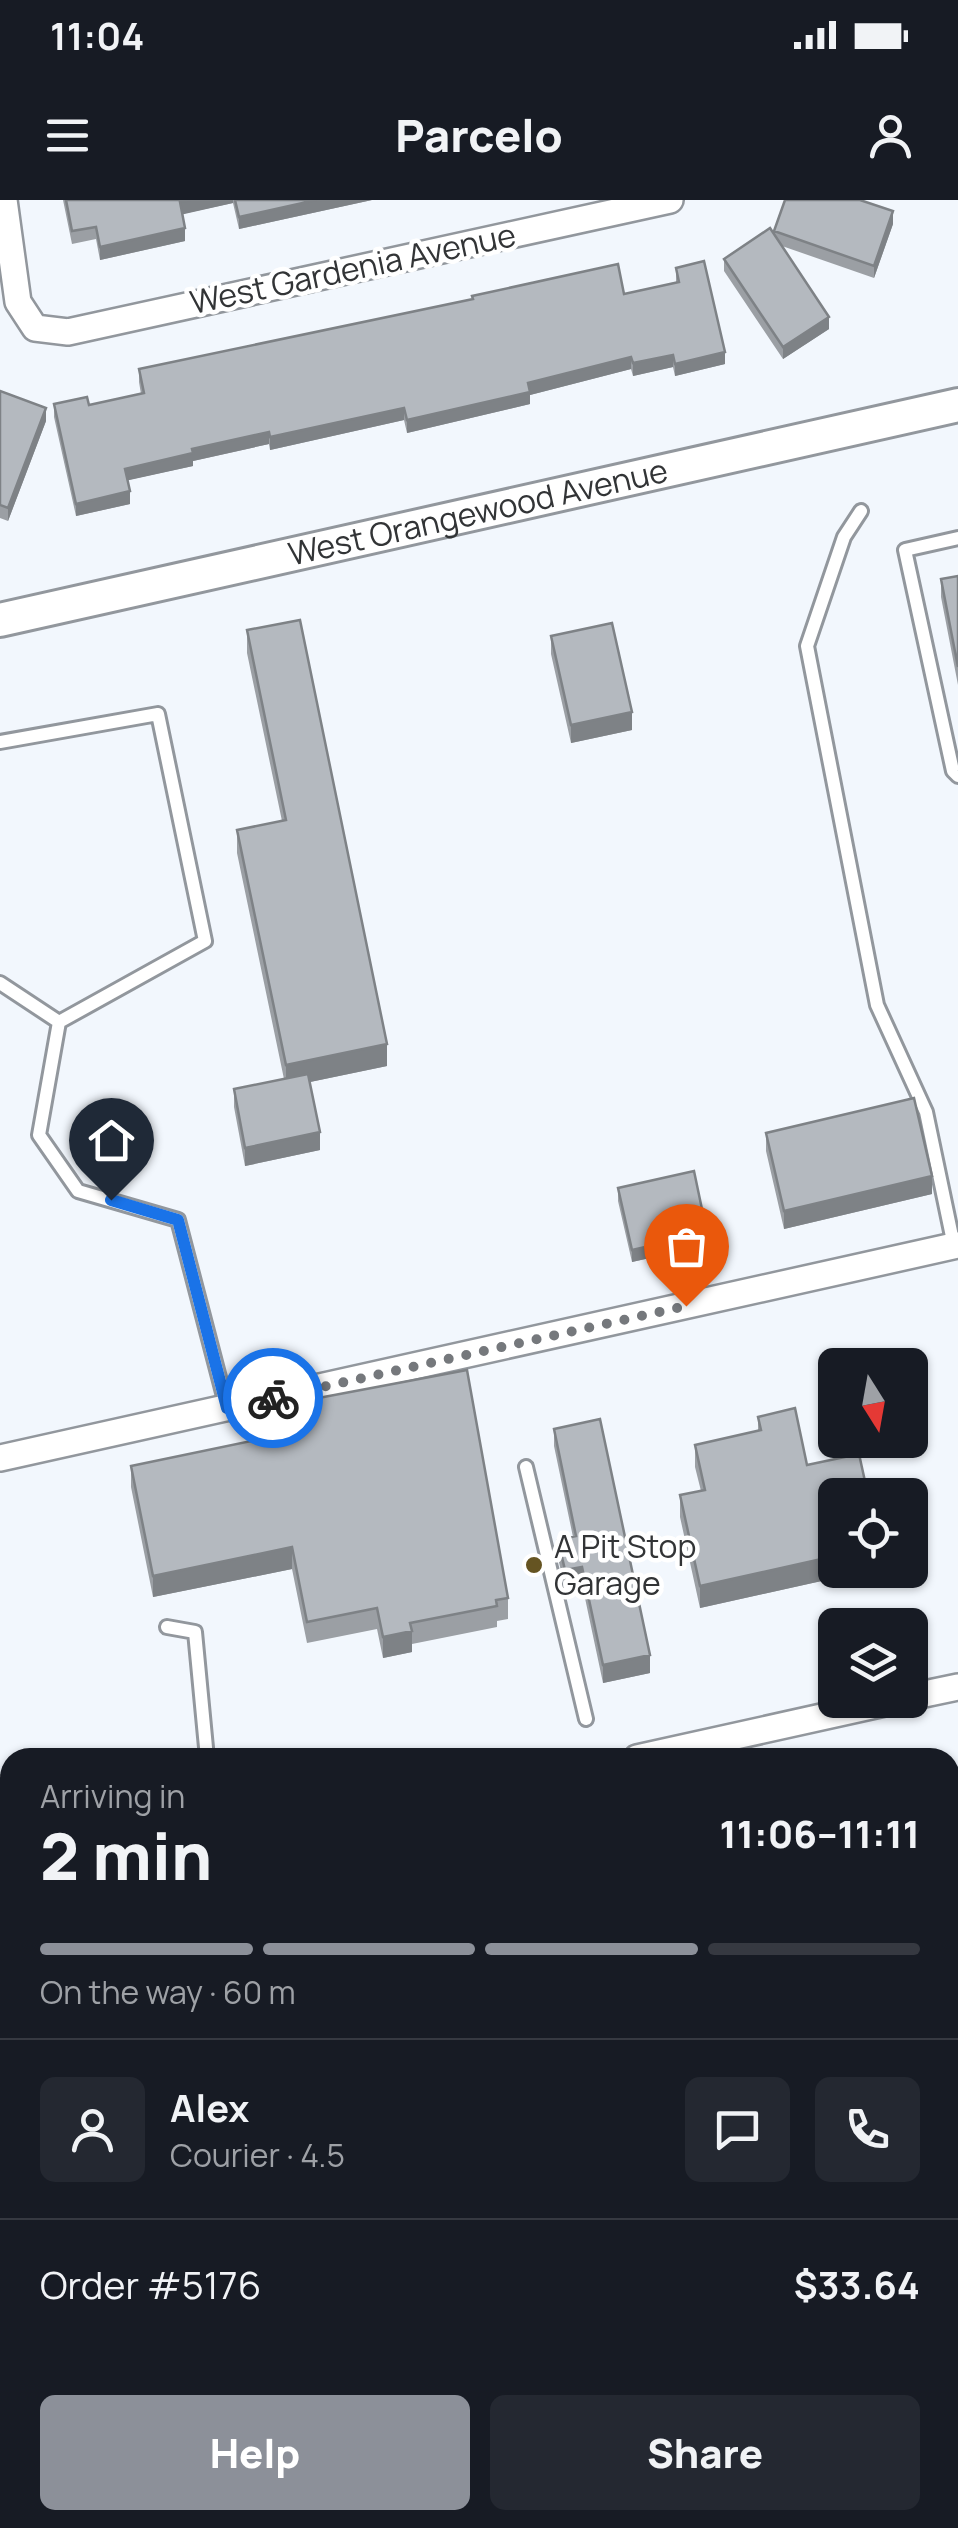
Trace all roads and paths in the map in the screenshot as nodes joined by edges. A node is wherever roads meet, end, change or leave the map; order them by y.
1 (4, 200) edge
2 (670, 200) edge
3 (958, 405) edge
4 (861, 512) dead end
5 (958, 538) edge
6 (0, 620) edge
7 (0, 742) edge
8 (958, 776) edge
9 (0, 984) edge
10 (58, 1022) junction
11 (956, 1246) edge
12 (227, 1408) junction
13 (0, 1458) edge
14 (526, 1467) dead end
15 (167, 1627) dead end
16 (958, 1686) edge
17 (928, 1693) edge
18 (818, 1718) edge
19 (586, 1719) dead end
20 (206, 1748) edge
21 (682, 1748) edge

1 - 2 street, West Gardenia Avenue
3 - 6 street, West Orangewood Avenue
4 - 11 lane
5 - 8 lane
7 - 10 lane
9 - 10 lane
10 - 12 lane
11 - 12 street
12 - 13 street
14 - 19 lane
15 - 20 lane
16 - 17 street
18 - 21 street

